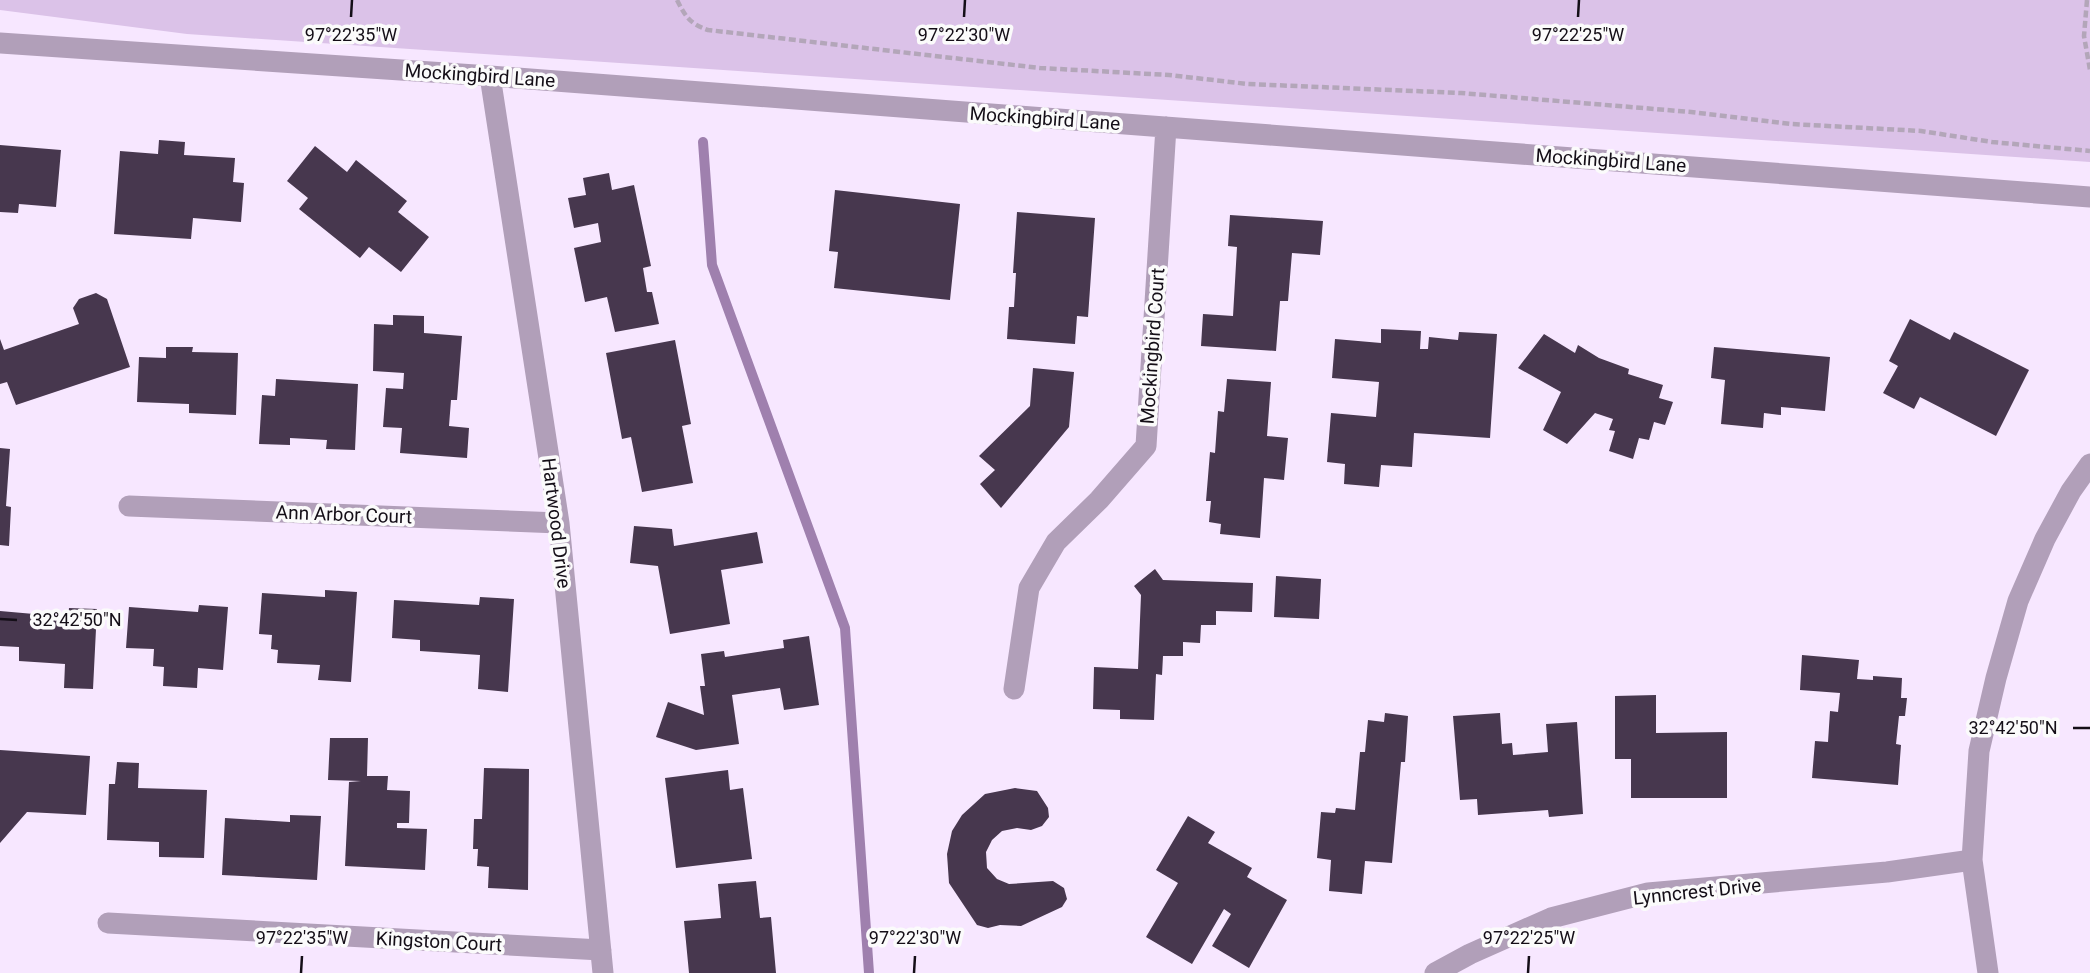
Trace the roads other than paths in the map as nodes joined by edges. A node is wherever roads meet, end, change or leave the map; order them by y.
1 (0, 43) edge
2 (490, 76) junction
3 (1166, 127) junction
4 (2090, 197) edge
5 (2090, 464) edge
6 (129, 506) dead end
7 (559, 523) junction
8 (1014, 689) dead end
9 (1972, 860) junction
10 (108, 923) dead end
11 (601, 950) junction
12 (603, 973) edge
13 (1436, 973) edge
14 (1988, 973) edge

1 - 2 street, Mockingbird Lane
2 - 3 street, Mockingbird Lane
2 - 7 street, Hartwood Drive
3 - 4 street, Mockingbird Lane
3 - 8 street, Mockingbird Court
5 - 9 street
6 - 7 street, Ann Arbor Court
7 - 11 street, Hartwood Drive
9 - 13 street, Lynncrest Drive
9 - 14 street
10 - 11 street, Kingston Court
11 - 12 street, Hartwood Drive

